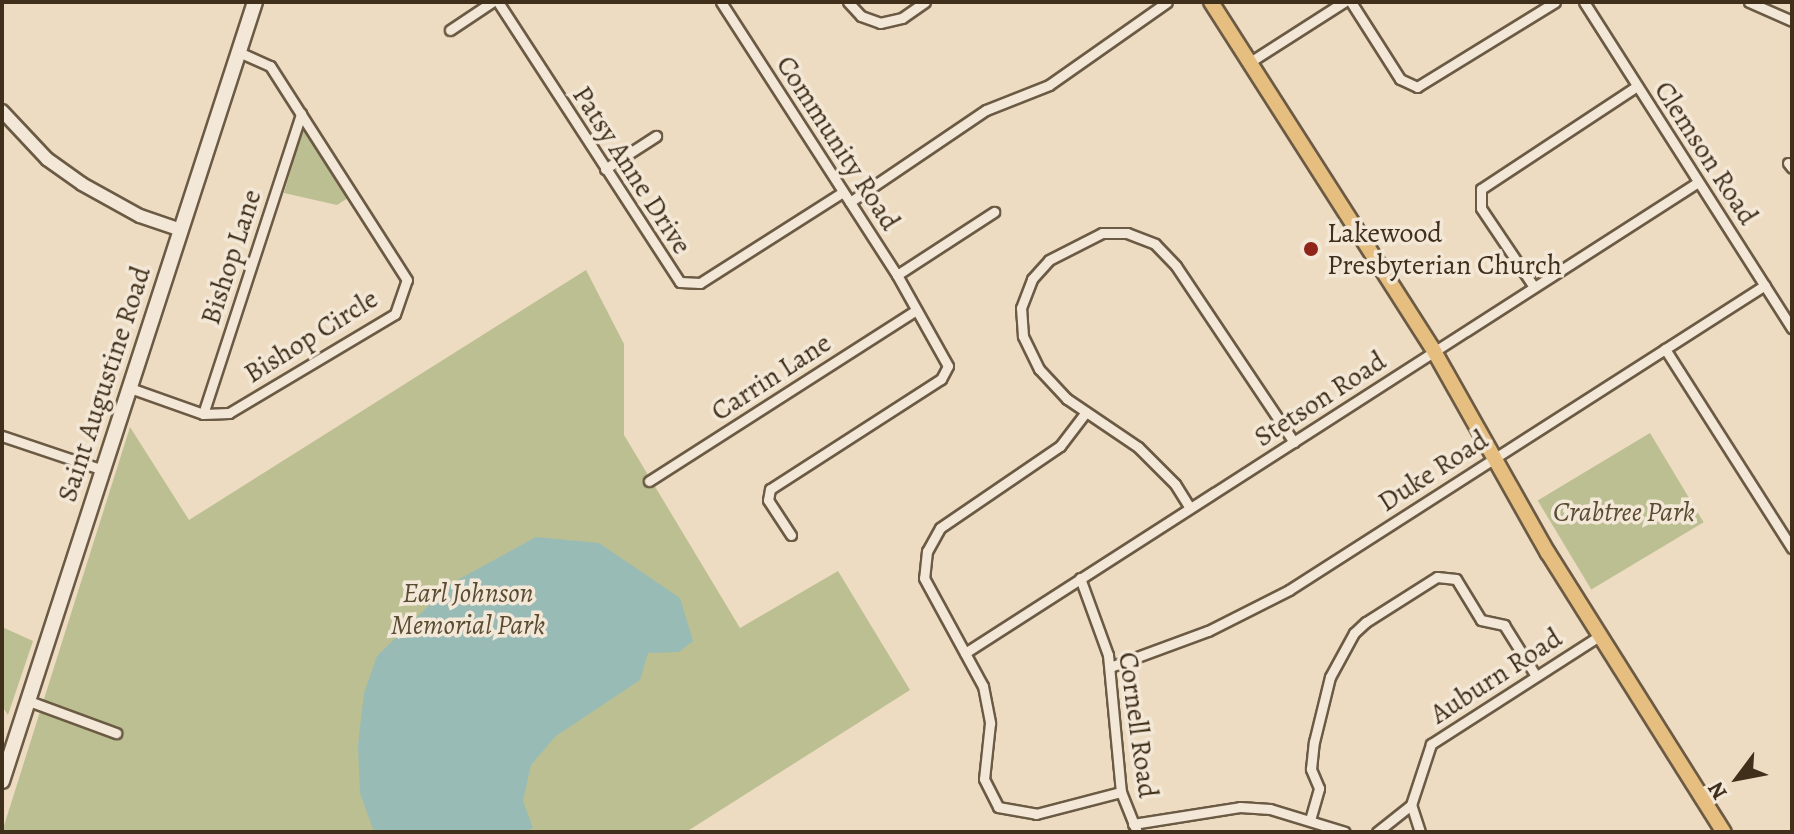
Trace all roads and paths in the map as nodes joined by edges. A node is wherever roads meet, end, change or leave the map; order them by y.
1 (255, 2) edge
2 (495, 2) edge
3 (721, 2) edge
4 (848, 2) edge
5 (925, 2) edge
6 (1167, 2) edge
7 (1211, 2) edge
8 (1344, 2) edge
9 (1351, 2) edge
10 (1555, 2) edge
11 (1584, 2) edge
12 (1749, 2) edge
13 (1792, 21) edge
14 (450, 30) dead end
15 (239, 52) junction
16 (1250, 62) junction
17 (1637, 86) junction
18 (2, 111) edge
19 (301, 114) junction
20 (656, 136) dead end
21 (605, 169) junction
22 (1698, 182) junction
23 (843, 192) junction
24 (850, 202) junction
25 (994, 212) dead end
26 (181, 230) junction
27 (897, 275) junction
28 (1765, 285) junction
29 (1534, 287) junction
30 (916, 310) junction
31 (1792, 328) edge
32 (1665, 349) junction
33 (1434, 351) junction
34 (130, 388) junction
35 (1086, 412) junction
36 (203, 414) junction
37 (2, 436) edge
38 (1294, 442) junction
39 (1495, 458) junction
40 (103, 470) junction
41 (649, 481) dead end
42 (1190, 508) junction
43 (791, 535) dead end
44 (1792, 548) edge
45 (1080, 578) junction
46 (1599, 636) junction
47 (965, 653) junction
48 (1110, 667) junction
49 (1536, 676) junction
50 (29, 701) junction
51 (116, 733) dead end
52 (2, 781) edge
53 (1121, 792) junction
54 (1411, 805) junction
55 (1310, 820) junction
56 (1135, 828) edge
57 (1717, 829) edge
58 (1345, 832) edge
59 (1377, 832) edge
60 (1420, 832) edge

1 - 15 main road, Saint Augustine Road
2 - 14 street
2 - 21 street, Patsy Anne Drive
3 - 23 street, Community Road
4 - 5 street
6 - 24 street
7 - 16 main road
8 - 16 street
9 - 10 street
11 - 17 street, Clemson Road
12 - 13 street
15 - 19 street, Bishop Circle
15 - 26 main road, Saint Augustine Road
16 - 33 main road
17 - 22 street, Clemson Road
17 - 29 street
18 - 26 street
19 - 36 street, Bishop Lane
19 - 36 street, Bishop Circle
20 - 21 street
21 - 23 street, Patsy Anne Drive
22 - 28 street, Clemson Road
22 - 29 street, Stetson Road
23 - 24 street, Community Road
24 - 27 street, Community Road
25 - 27 street
26 - 34 main road, Saint Augustine Road
27 - 30 street, Community Road
28 - 31 street, Clemson Road
28 - 32 street, Duke Road
29 - 33 street, Stetson Road
30 - 41 street, Carrin Lane
30 - 43 street, Community Road
32 - 39 street, Duke Road
32 - 44 street
33 - 38 street, Stetson Road
33 - 39 main road
34 - 36 street
34 - 40 main road, Saint Augustine Road
35 - 38 street
35 - 42 street
35 - 47 street
37 - 40 street
38 - 42 street, Stetson Road
39 - 46 main road
39 - 48 street, Duke Road
40 - 50 main road, Saint Augustine Road
42 - 45 street, Stetson Road
45 - 47 street, Stetson Road
45 - 48 street, Cornell Road
46 - 49 street, Auburn Road
46 - 57 main road
47 - 53 street
48 - 53 street, Cornell Road
49 - 54 street, Auburn Road
49 - 55 street
50 - 51 street
50 - 52 main road, Saint Augustine Road
53 - 56 street, Cornell Road
54 - 59 street
54 - 60 street
55 - 56 street
55 - 58 street

